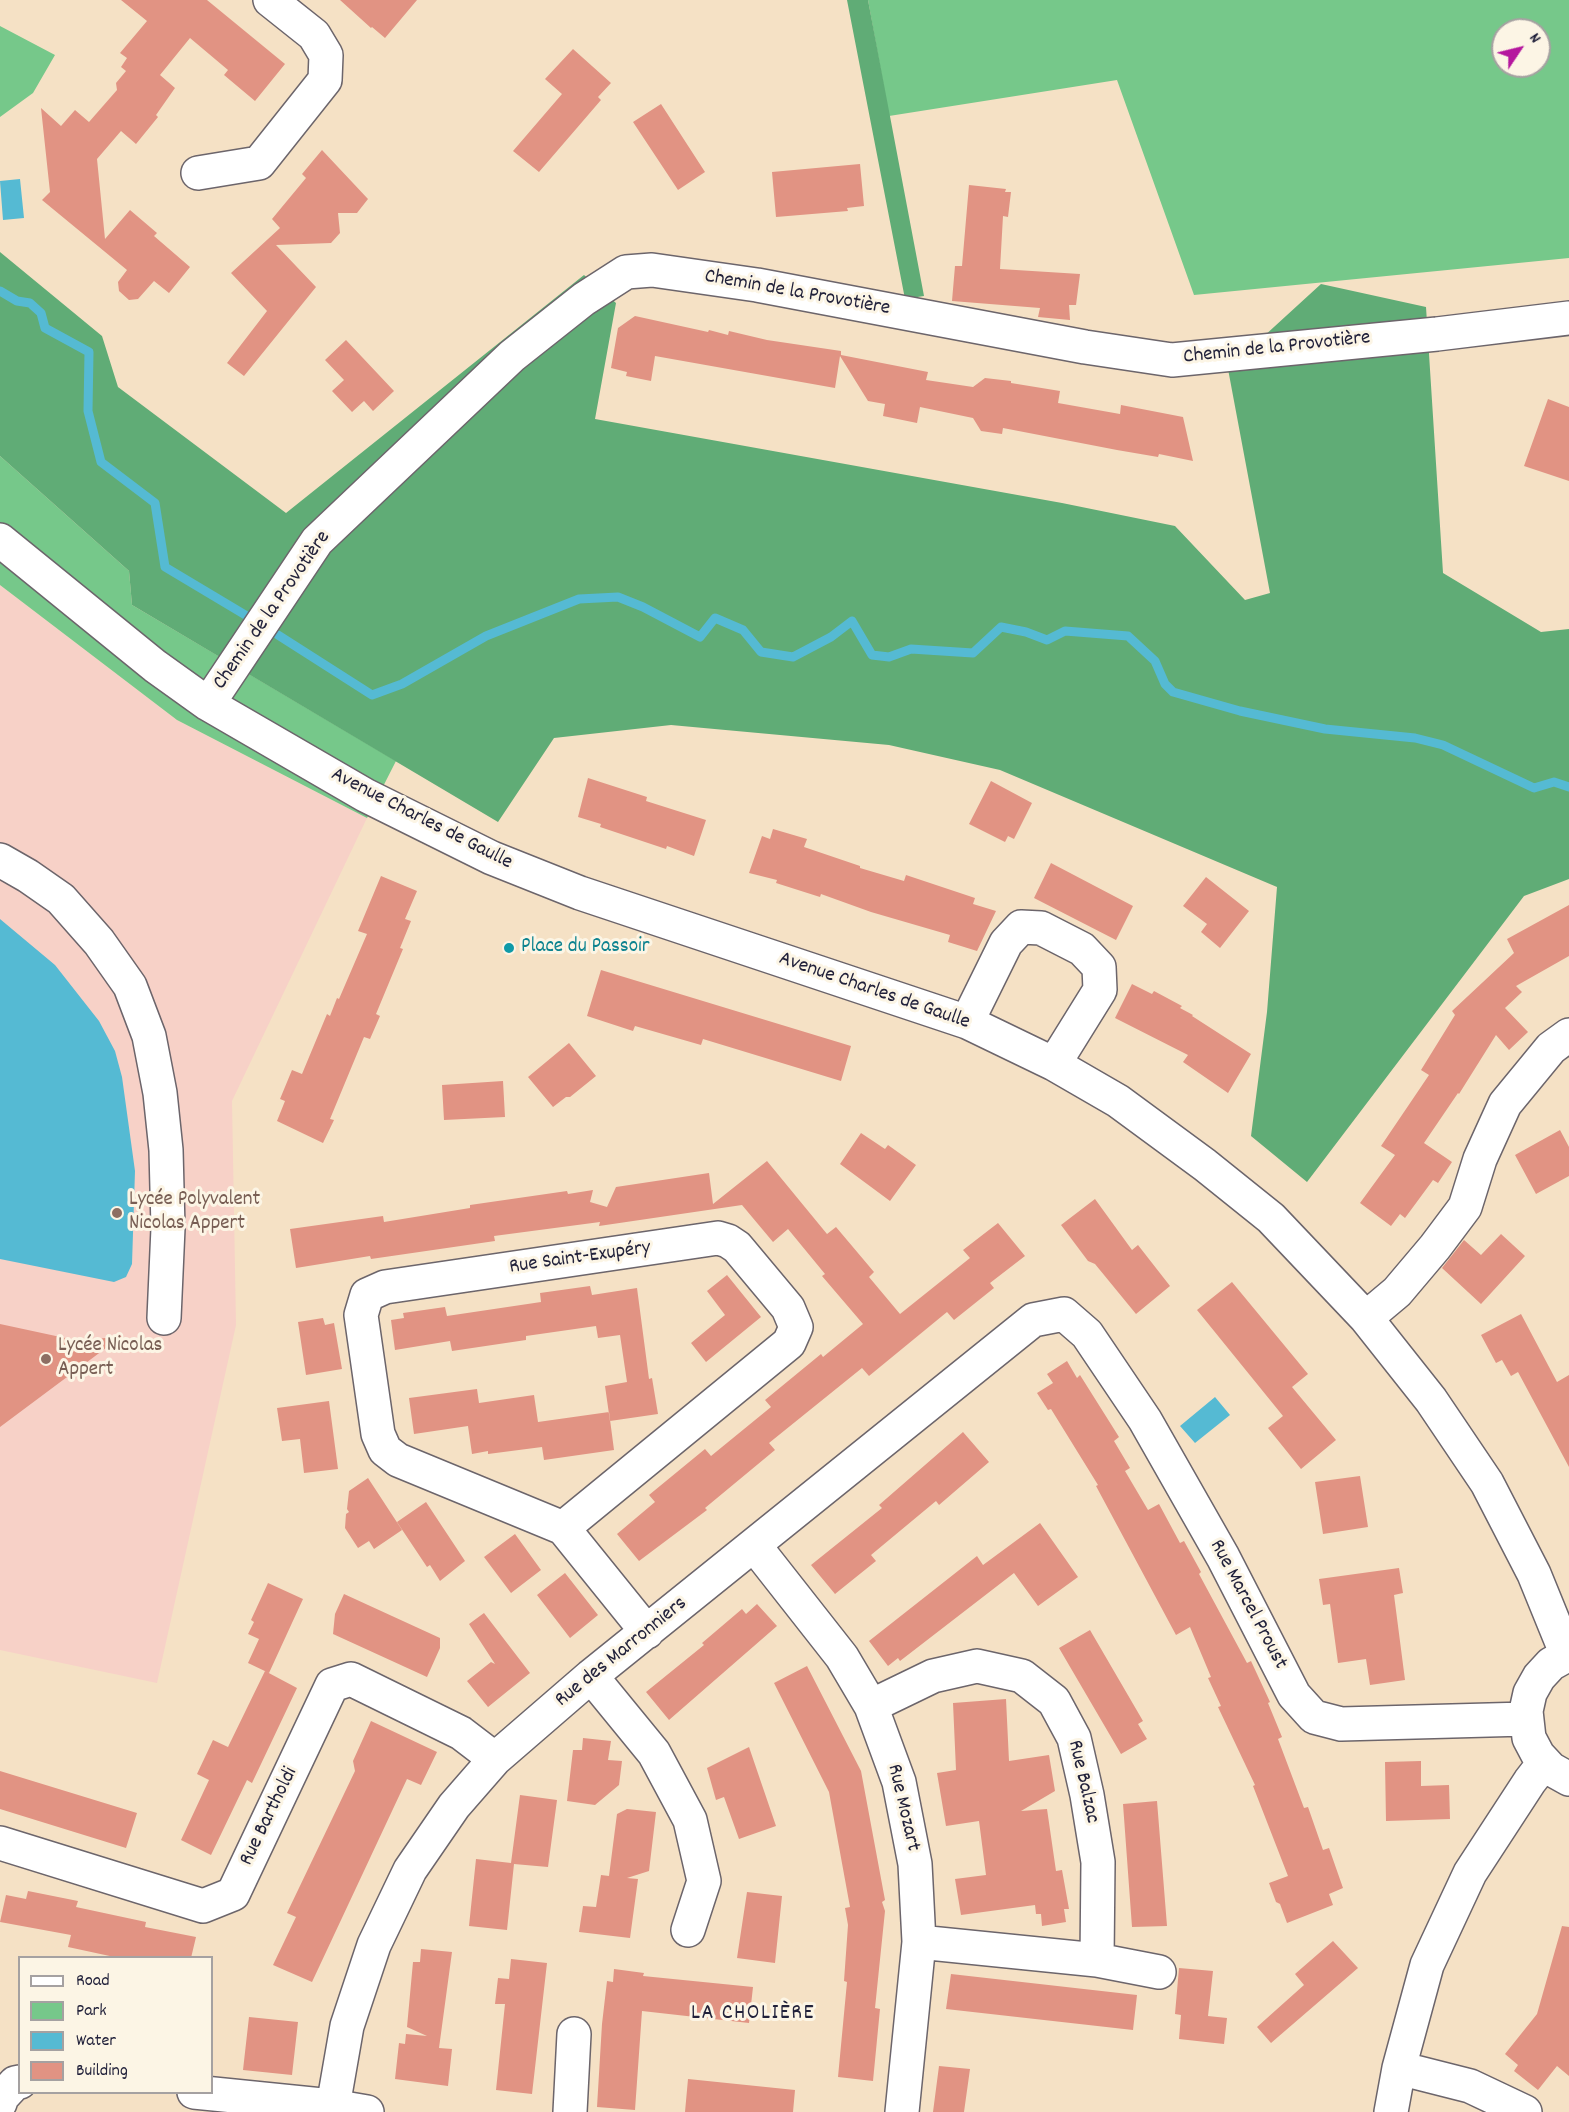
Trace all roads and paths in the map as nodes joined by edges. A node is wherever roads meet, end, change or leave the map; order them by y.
1 (270, 0) edge
2 (198, 173) dead end
3 (1569, 318) edge
4 (0, 540) edge
5 (208, 704) junction
6 (0, 860) edge
7 (967, 1022) junction
8 (1569, 1035) edge
9 (1054, 1064) junction
10 (1064, 1314) joint
11 (164, 1318) dead end
12 (1366, 1318) junction
13 (563, 1528) junction
14 (754, 1545) junction
15 (647, 1632) junction
16 (1568, 1655) edge
17 (591, 1676) junction
18 (871, 1706) junction
19 (1526, 1719) junction
20 (495, 1759) junction
21 (1557, 1771) edge
22 (0, 1843) edge
23 (688, 1930) dead end
24 (919, 1942) junction
25 (1097, 1960) junction
26 (1159, 1972) dead end
27 (574, 2034) dead end
28 (1399, 2068) junction
29 (18, 2083) edge
30 (210, 2094) edge
31 (0, 2103) edge
32 (332, 2109) edge
33 (367, 2112) edge
34 (570, 2112) edge
35 (902, 2112) edge
36 (1391, 2112) edge
37 (1525, 2112) edge

1 - 2 street
3 - 5 street, Chemin de la Provotière
4 - 5 street, Avenue Charles de Gaulle
5 - 7 street, Avenue Charles de Gaulle
6 - 11 street
7 - 9 street, Avenue Charles de Gaulle
7 - 9 street
8 - 12 street
9 - 12 street, Avenue Charles de Gaulle
10 - 14 street, Rue des Marronniers
10 - 19 street, Rue Marcel Proust
12 - 16 street, Avenue Charles de Gaulle
13 - 13 street, Rue Saint-Exupéry
13 - 15 street, Rue Saint-Exupéry
14 - 15 street, Rue des Marronniers
14 - 18 street, Rue Mozart
15 - 17 street, Rue des Marronniers
16 - 19 street
17 - 20 street, Rue des Marronniers
17 - 23 street
18 - 24 street, Rue Mozart
18 - 25 street, Rue Balzac
19 - 21 street
20 - 22 street, Rue Bartholdi
20 - 32 street, Rue des Marronniers
21 - 28 street
24 - 25 street
24 - 35 street, Rue Mozart
25 - 26 street
27 - 34 street
28 - 36 street
28 - 37 street
29 - 31 street
30 - 32 street
32 - 33 street

